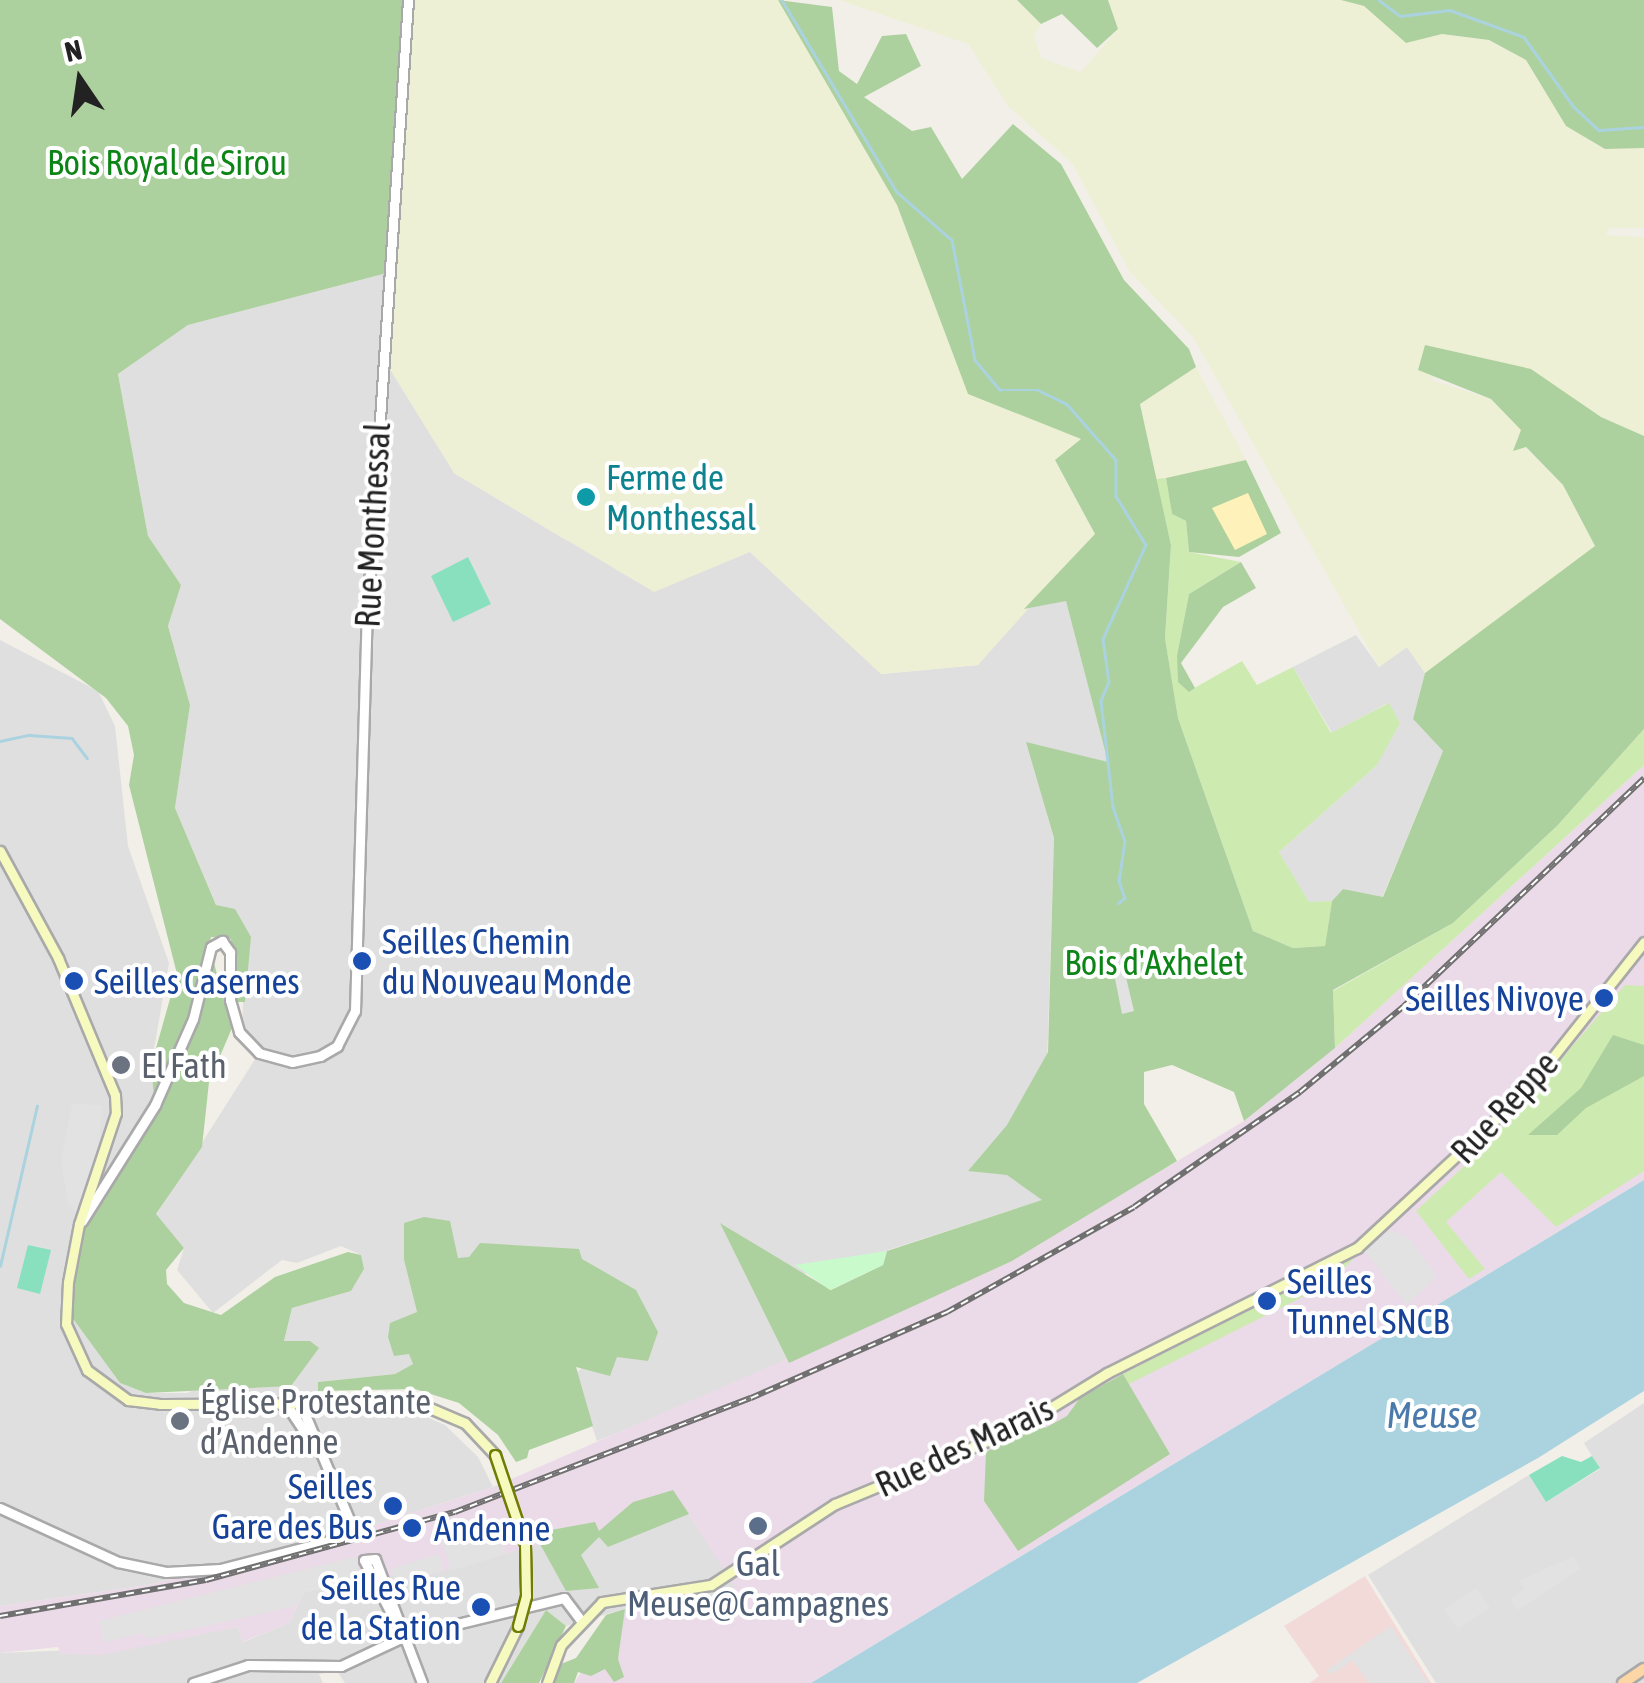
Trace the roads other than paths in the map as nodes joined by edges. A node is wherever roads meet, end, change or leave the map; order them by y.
1 (408, 0) edge
2 (0, 851) edge
3 (1644, 942) edge
4 (79, 1224) junction
5 (1346, 1254) joint
6 (299, 1400) junction
7 (284, 1401) junction
8 (314, 1445) junction
9 (0, 1508) edge
10 (580, 1619) junction
11 (403, 1637) junction
12 (1644, 1669) edge
13 (193, 1683) edge
14 (422, 1683) edge
15 (490, 1683) edge
16 (546, 1683) edge
17 (1622, 1683) edge

1 - 4 street, Rue Monthessal
2 - 4 main road
3 - 5 main road, Rue Reppe
4 - 7 main road
5 - 10 main road, Rue des Marais
6 - 7 main road
6 - 8 street
6 - 15 main road, bridge
7 - 8 street
8 - 9 street
10 - 11 street
10 - 16 main road, Rue des Marais
11 - 11 street
11 - 13 street
11 - 14 street
12 - 17 main road

